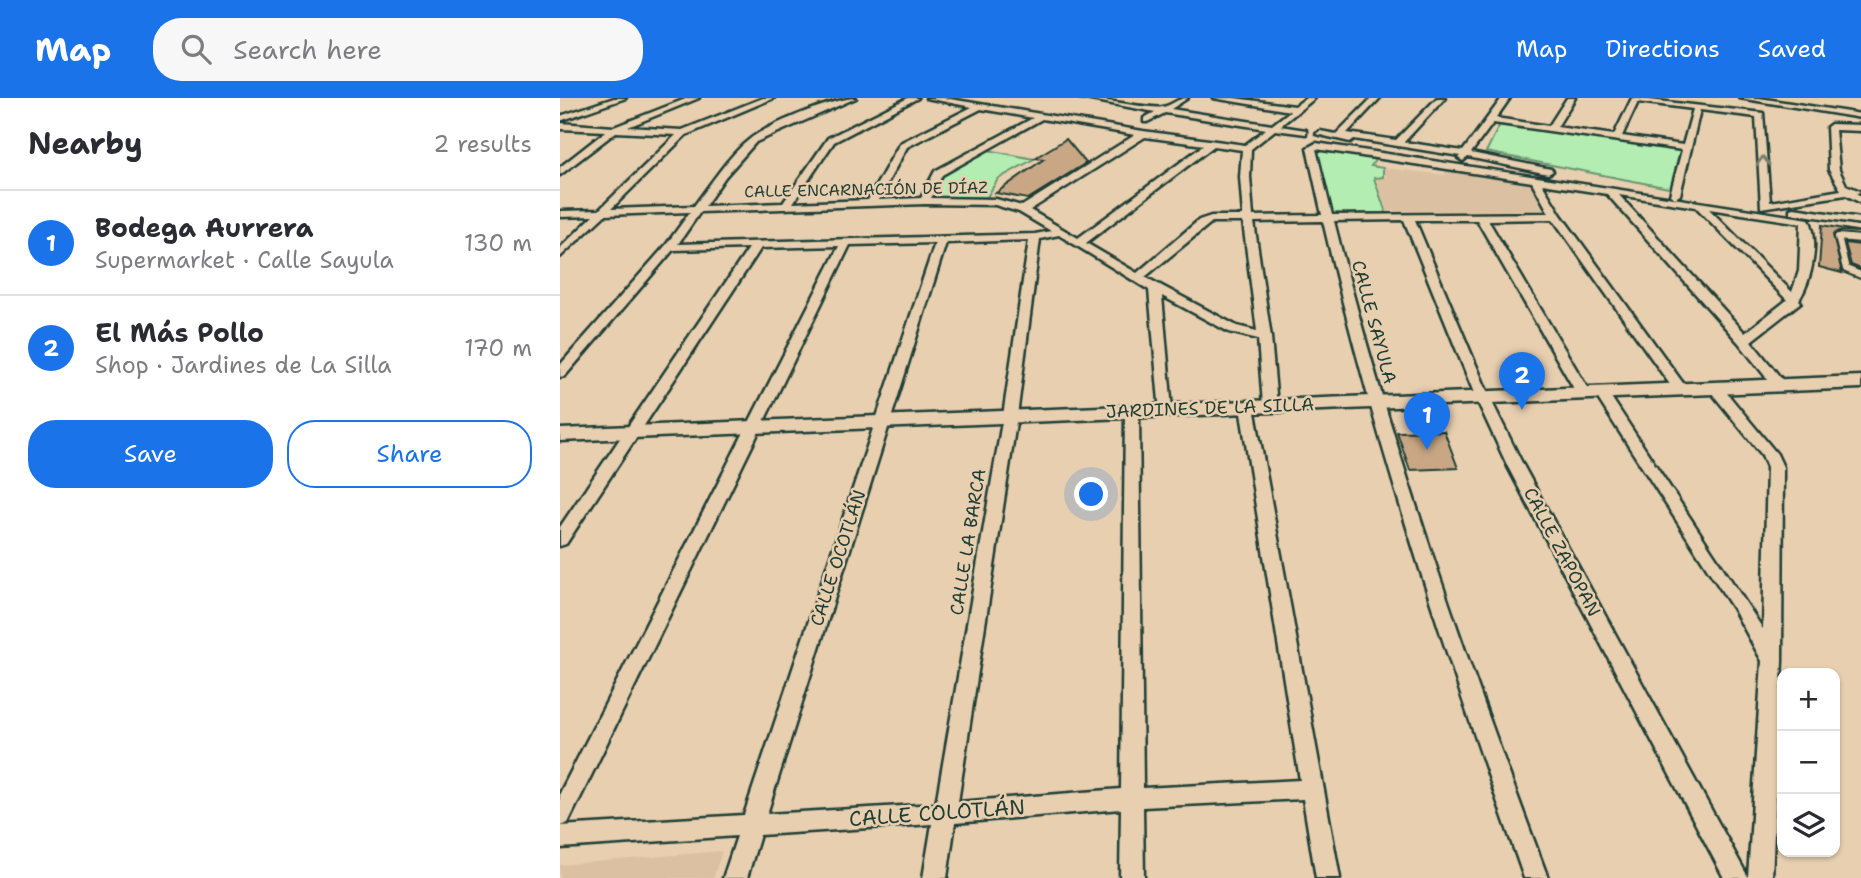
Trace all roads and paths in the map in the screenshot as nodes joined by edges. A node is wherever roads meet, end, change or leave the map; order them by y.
1 (622, 98) edge
2 (695, 98) edge
3 (771, 98) edge
4 (852, 98) edge
5 (914, 98) edge
6 (930, 98) edge
7 (1084, 98) edge
8 (1184, 98) edge
9 (1217, 98) edge
10 (1311, 98) edge
11 (1376, 98) edge
12 (1441, 98) edge
13 (1506, 98) edge
14 (1571, 98) edge
15 (1744, 98) edge
16 (1805, 98) edge
17 (1636, 99) edge
18 (981, 106) junction
19 (1697, 107) junction
20 (1801, 108) junction
21 (1164, 110) junction
22 (1296, 110) junction
23 (1042, 116) junction
24 (1861, 116) edge
25 (560, 119) edge
26 (1147, 120) dead end
27 (1491, 120) junction
28 (560, 126) edge
29 (1272, 127) junction
30 (1552, 128) junction
31 (1861, 128) edge
32 (613, 130) junction
33 (1303, 132) dead end
34 (683, 133) junction
35 (1143, 134) junction
36 (1320, 134) dead end
37 (1339, 136) junction
38 (1617, 137) junction
39 (1398, 143) junction
40 (1211, 144) junction
41 (1247, 148) junction
42 (1685, 148) junction
43 (1464, 156) junction
44 (1501, 165) dead end
45 (560, 172) edge
46 (1535, 179) junction
47 (1861, 189) edge
48 (1609, 191) junction
49 (1847, 194) junction
50 (1675, 195) junction
51 (1861, 200) edge
52 (925, 201) junction
53 (872, 202) junction
54 (1699, 205) junction
55 (786, 206) junction
56 (1765, 206) junction
57 (698, 210) junction
58 (1023, 210) junction
59 (1791, 211) junction
60 (602, 213) junction
61 (560, 214) edge
62 (1556, 216) junction
63 (1408, 217) junction
64 (1481, 217) junction
65 (1326, 218) junction
66 (1249, 219) junction
67 (1861, 221) edge
68 (1060, 232) junction
69 (1035, 237) junction
70 (942, 239) junction
71 (1861, 239) edge
72 (847, 241) junction
73 (1080, 242) junction
74 (757, 245) junction
75 (670, 247) junction
76 (560, 254) edge
77 (1861, 275) edge
78 (1139, 277) junction
79 (1155, 288) junction
80 (1795, 302) junction
81 (1265, 337) junction
82 (1744, 340) junction
83 (560, 373) edge
84 (1861, 382) edge
85 (1781, 387) junction
86 (1716, 389) junction
87 (1681, 390) junction
88 (1593, 394) junction
89 (1483, 398) junction
90 (1376, 401) junction
91 (1270, 405) junction
92 (1247, 407) junction
93 (1165, 410) junction
94 (1132, 412) junction
95 (1010, 416) junction
96 (881, 422) junction
97 (752, 429) junction
98 (632, 432) junction
99 (560, 435) edge
100 (560, 540) edge
101 (1772, 661) junction
102 (1313, 789) junction
103 (1130, 798) junction
104 (947, 813) junction
105 (560, 816) edge
106 (753, 825) junction
107 (560, 837) edge
108 (735, 878) edge
109 (935, 878) edge
110 (1132, 878) edge
111 (1328, 878) edge
112 (1536, 878) edge
113 (1737, 878) edge
114 (1760, 878) edge

1 - 25 street
2 - 32 street
3 - 34 street
4 - 57 street
5 - 55 street
6 - 18 street
7 - 21 street
8 - 21 street
9 - 22 street
10 - 22 street
11 - 37 street
12 - 39 street
13 - 27 street
14 - 30 street
15 - 20 street
16 - 20 street
17 - 19 street
17 - 38 street
18 - 23 street
18 - 53 street
19 - 42 street
56 -> 19 street
20 - 24 street
21 - 26 street
21 - 29 street
22 - 29 street
23 - 35 street
23 - 52 street
27 - 30 street
27 - 43 street
28 - 32 street
29 - 33 street
29 - 41 street
30 - 38 street
31 - 49 street
32 - 34 street
32 - 45 street
34 - 60 street
35 - 40 street
35 - 58 street
36 - 37 street
37 - 39 street
37 - 43 street
38 - 42 street
39 - 43 street
40 - 41 street
40 - 73 street
41 - 66 street
42 - 50 street
43 - 44 street
43 - 50 street
46 - 48 street
46 - 62 street
46 - 65 street, CALLE SAYULA
47 - 49 street
48 - 54 street
48 - 82 street
49 - 51 street
49 - 56 street
50 - 56 street
51 - 59 street
52 - 53 street, CALLE ENCARNACIÓN DE DÍAZ
52 - 58 street, CALLE ENCARNACIÓN DE DÍAZ
53 - 55 street, CALLE ENCARNACIÓN DE DÍAZ
54 - 80 street
54 - 80 street
55 - 57 street, CALLE ENCARNACIÓN DE DÍAZ
56 - 59 street
57 - 60 street, CALLE ENCARNACIÓN DE DÍAZ
57 - 75 street
58 - 68 street, CALLE ENCARNACIÓN DE DÍAZ
59 - 67 street
60 - 61 street, CALLE ENCARNACIÓN DE DÍAZ
60 - 76 street
62 - 64 street
62 - 87 street
63 - 64 street
63 - 65 street
63 - 89 street, CALLE ZAPOPAN
64 - 88 street
65 - 66 street
65 - 90 street, CALLE SAYULA
66 - 78 street
66 - 81 street
68 - 69 street
68 - 73 street, CALLE ENCARNACIÓN DE DÍAZ
69 - 70 street
69 - 95 street, CALLE LA BARCA
70 - 72 street
70 - 96 street, CALLE OCOTLÁN
71 - 77 lane
72 - 74 street
72 - 97 street
73 - 78 street, CALLE ENCARNACIÓN DE DÍAZ
74 - 75 street
74 - 98 street
75 - 83 street
78 - 79 street, CALLE ENCARNACIÓN DE DÍAZ
79 - 81 street, CALLE ENCARNACIÓN DE DÍAZ
79 - 93 street
80 - 82 street
81 - 91 street
82 - 85 street
84 - 85 street, JARDINES DE LA SILLA
85 - 86 street, JARDINES DE LA SILLA
86 - 87 street, JARDINES DE LA SILLA
86 - 101 street
87 - 88 street, JARDINES DE LA SILLA
88 - 89 street, JARDINES DE LA SILLA
88 - 101 street
89 - 90 street, JARDINES DE LA SILLA
89 - 113 street, CALLE ZAPOPAN
90 - 91 street, JARDINES DE LA SILLA
90 - 112 street, CALLE SAYULA
91 - 92 street, JARDINES DE LA SILLA
92 - 93 street, JARDINES DE LA SILLA
92 - 102 street
93 - 94 street, JARDINES DE LA SILLA
94 - 95 street, JARDINES DE LA SILLA
94 - 103 street
95 - 96 street, JARDINES DE LA SILLA
95 - 104 street, CALLE LA BARCA
96 - 97 street, JARDINES DE LA SILLA
96 - 106 street, CALLE OCOTLÁN
97 - 98 street, JARDINES DE LA SILLA
97 - 105 street
98 - 99 street, JARDINES DE LA SILLA
98 - 100 street
101 - 114 street
102 - 103 street, CALLE COLOTLÁN
102 - 111 street
103 - 104 street, CALLE COLOTLÁN
103 - 110 street
104 - 106 street, CALLE COLOTLÁN
104 - 109 street, CALLE LA BARCA
106 - 107 street, CALLE COLOTLÁN
106 - 108 street, CALLE OCOTLÁN

